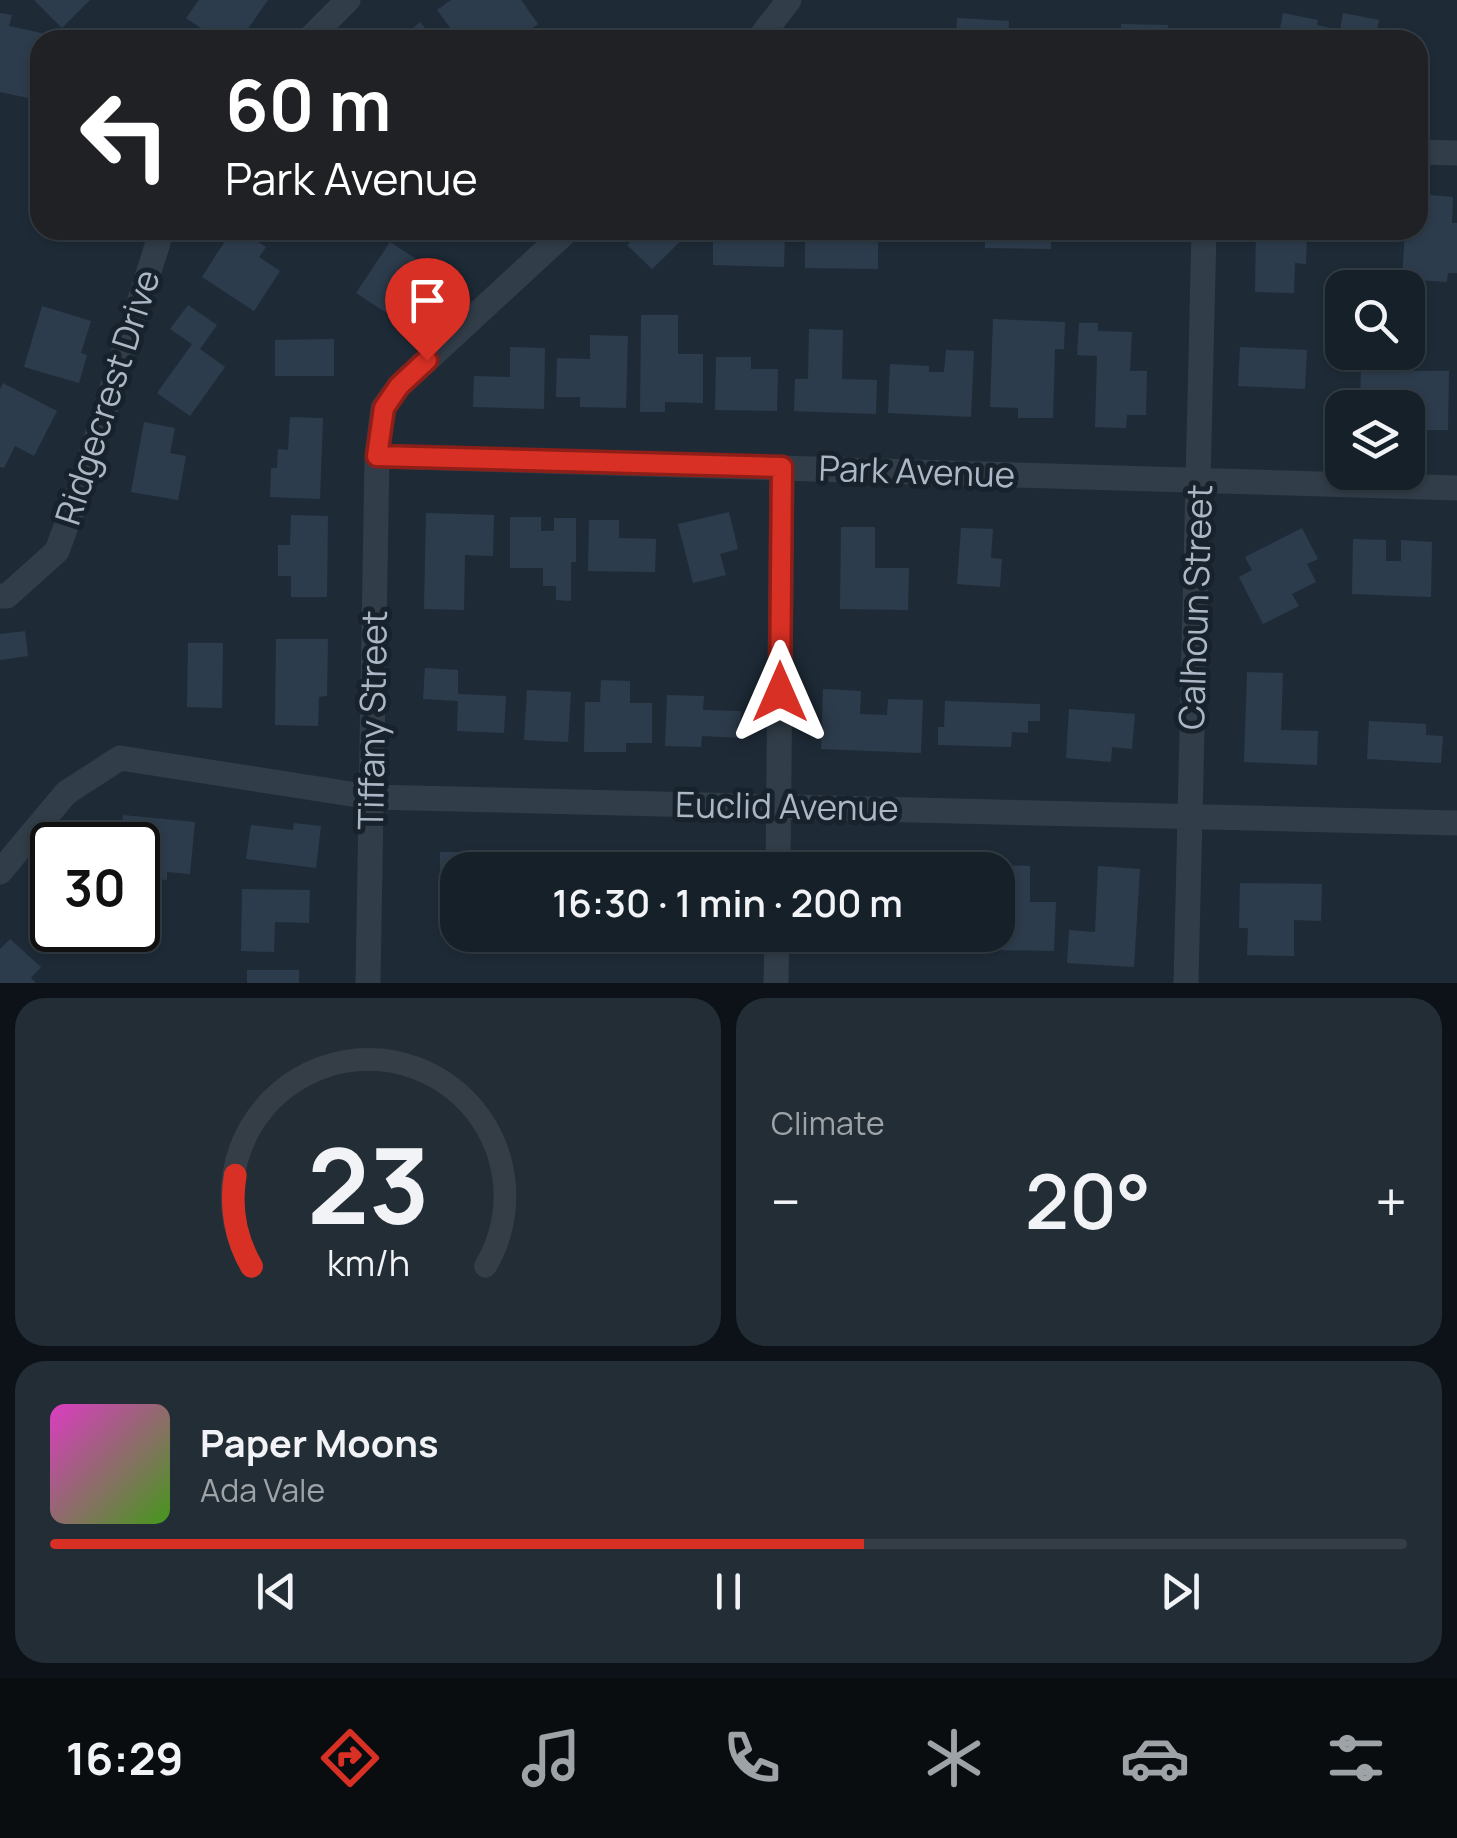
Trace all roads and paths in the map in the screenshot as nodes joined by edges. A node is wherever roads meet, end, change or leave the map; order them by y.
1 (348, 0) edge
2 (789, 0) edge
3 (318, 30) edge
4 (766, 30) edge
5 (1428, 152) edge
6 (1457, 153) edge
7 (159, 240) edge
8 (557, 240) edge
9 (1204, 240) edge
10 (377, 456) junction
11 (782, 467) junction
12 (1199, 478) junction
13 (1457, 488) edge
14 (0, 596) edge
15 (370, 796) junction
16 (780, 805) junction
17 (1189, 817) junction
18 (1457, 823) edge
19 (779, 852) edge
20 (0, 872) edge
21 (777, 952) edge
22 (368, 983) edge
23 (776, 983) edge
24 (1186, 983) edge

1 - 3 street
2 - 4 street
5 - 6 street
7 - 14 street, Ridgecrest Drive
8 - 10 street, Tiffany Street
9 - 12 street, Calhoun Street
10 - 11 street, Park Avenue
10 - 15 street, Tiffany Street
11 - 12 street, Park Avenue
11 - 16 street
12 - 13 street, Park Avenue
12 - 17 street, Calhoun Street
15 - 16 street, Euclid Avenue
15 - 20 street, Euclid Avenue
15 - 22 street, Tiffany Street
16 - 17 street, Euclid Avenue
16 - 19 street
17 - 18 street, Euclid Avenue
17 - 24 street, Calhoun Street
21 - 23 street

